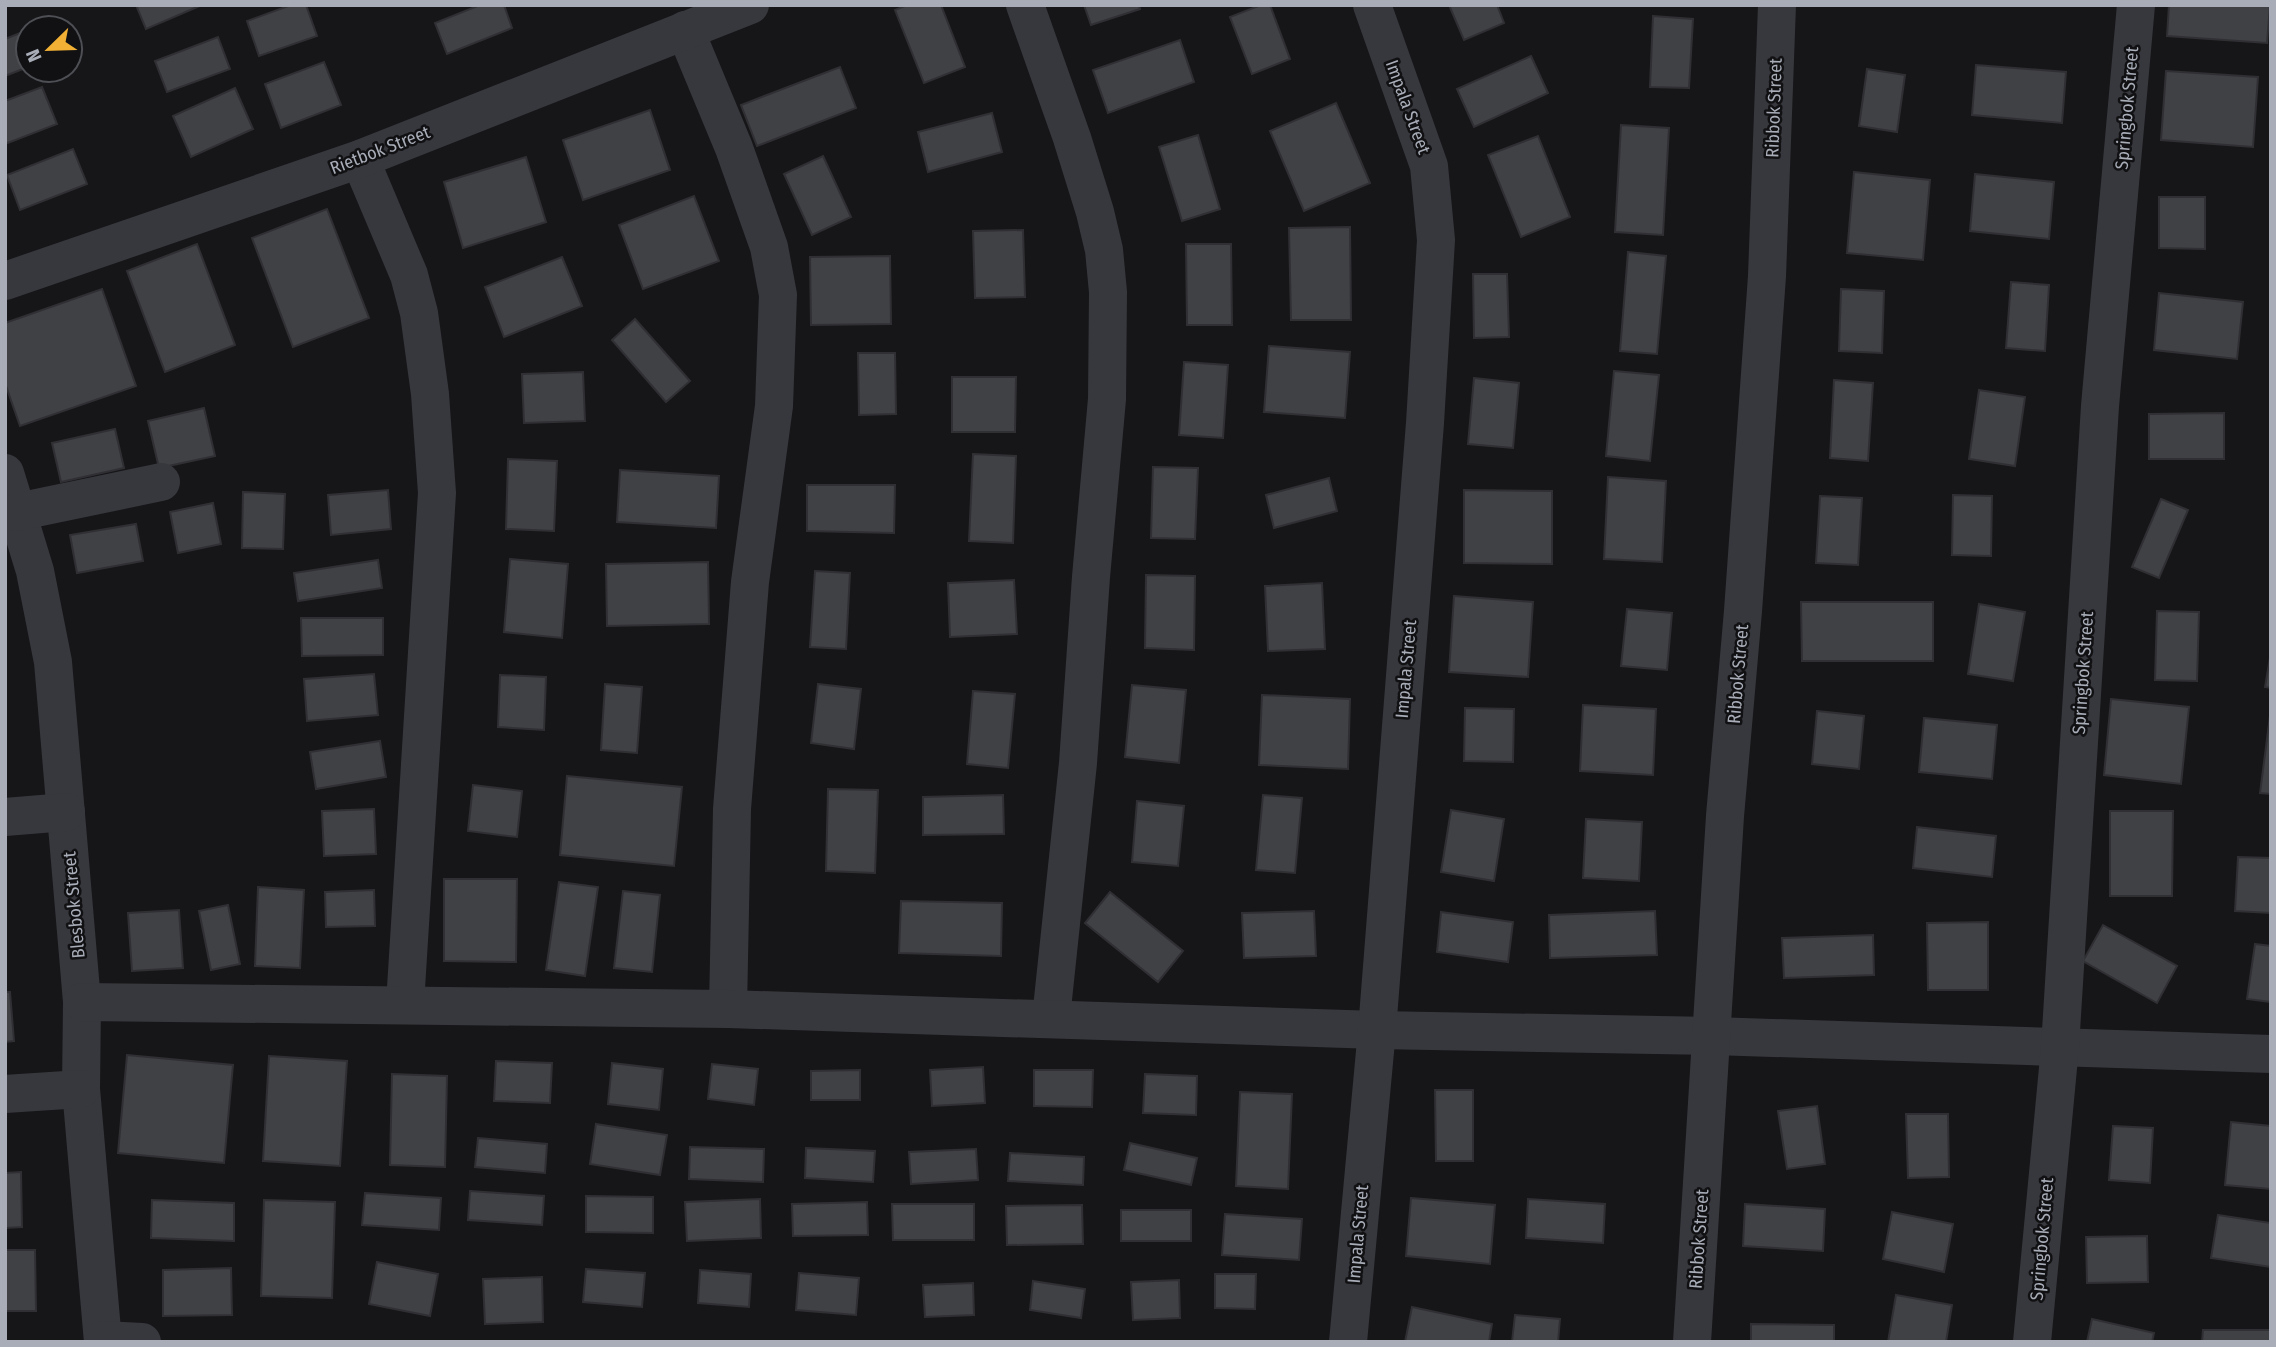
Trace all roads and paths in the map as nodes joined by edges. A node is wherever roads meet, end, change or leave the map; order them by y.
1 (750, 5) edge
2 (1025, 5) edge
3 (1371, 5) edge
4 (1777, 5) edge
5 (2136, 5) edge
6 (685, 30) junction
7 (360, 159) junction
8 (5, 281) edge
9 (161, 482) dead end
10 (9, 491) edge
11 (66, 812) junction
12 (5, 817) edge
13 (82, 1002) junction
14 (405, 1004) junction
15 (728, 1009) junction
16 (1052, 1018) junction
17 (1377, 1030) junction
18 (1713, 1035) junction
19 (2060, 1047) junction
20 (2271, 1054) edge
21 (81, 1089) junction
22 (5, 1094) edge
23 (103, 1341) edge
24 (142, 1342) edge
25 (1348, 1342) edge
26 (1692, 1342) edge
27 (2032, 1342) edge

1 - 6 street, Rietbok Street
2 - 16 street
3 - 17 street, Impala Street
4 - 18 street, Ribbok Street
5 - 19 street, Springbok Street
6 - 7 street, Rietbok Street
6 - 15 street
7 - 8 street, Rietbok Street
7 - 14 street
9 - 10 street
10 - 11 street, Blesbok Street
11 - 12 street
11 - 13 street, Blesbok Street
13 - 14 street
13 - 21 street, Blesbok Street
14 - 15 street
15 - 16 street
16 - 17 street
17 - 18 street
17 - 25 street, Impala Street
18 - 19 street
18 - 26 street, Ribbok Street
19 - 20 street
19 - 27 street, Springbok Street
21 - 22 street
21 - 23 street, Blesbok Street
23 - 24 street

